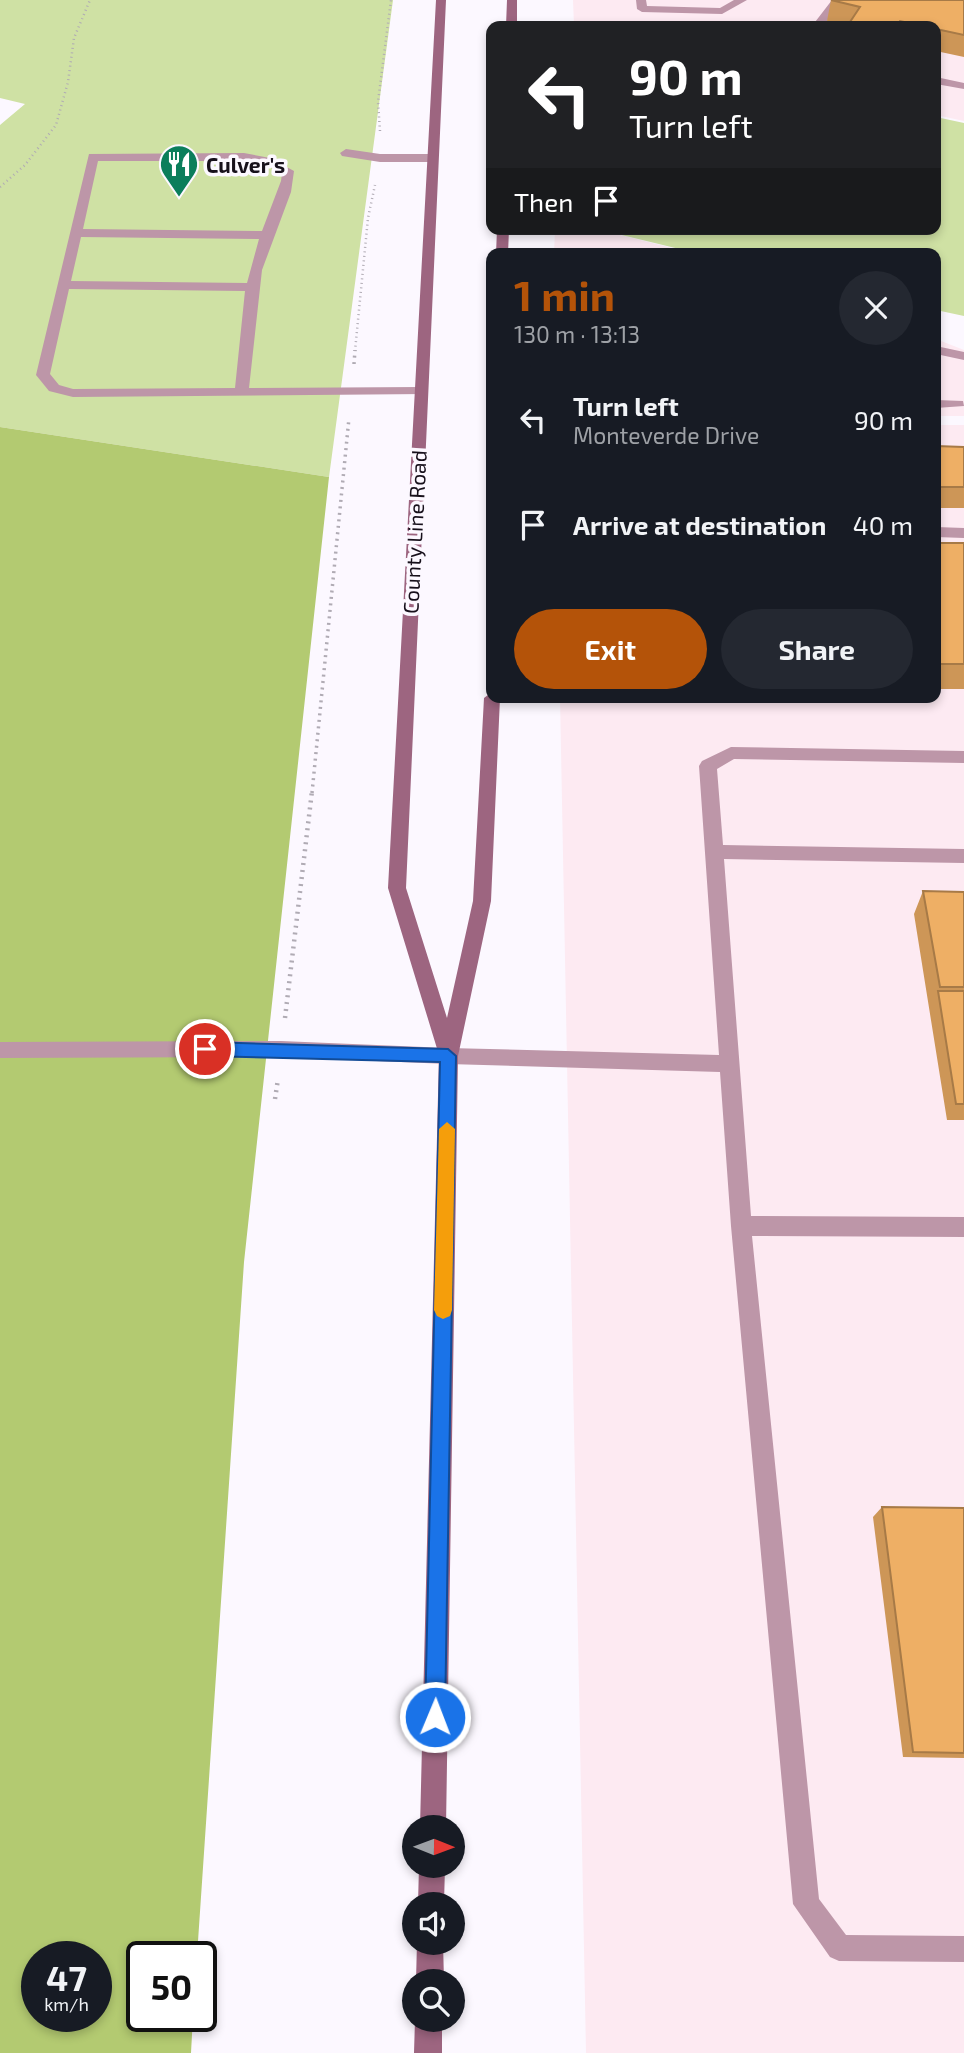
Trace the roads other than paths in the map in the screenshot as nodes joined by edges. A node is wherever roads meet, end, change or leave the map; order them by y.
1 (441, 0) edge
2 (512, 0) edge
3 (742, 0) edge
4 (838, 0) edge
5 (642, 5) edge
6 (722, 11) junction
7 (512, 21) edge
8 (723, 21) edge
9 (821, 21) edge
10 (941, 81) edge
11 (964, 86) edge
12 (346, 153) dead end
13 (432, 158) junction
14 (74, 233) junction
15 (266, 235) junction
16 (62, 285) junction
17 (252, 287) junction
18 (941, 351) edge
19 (964, 356) edge
20 (421, 391) junction
21 (242, 392) junction
22 (941, 404) edge
23 (958, 404) dead end
24 (941, 532) edge
25 (964, 533) edge
26 (492, 703) edge
27 (964, 757) edge
28 (714, 852) junction
29 (964, 856) edge
30 (0, 1050) edge
31 (448, 1056) junction
32 (730, 1064) junction
33 (741, 1226) junction
34 (964, 1227) edge
35 (433, 1815) edge
36 (964, 1949) edge
37 (429, 2032) edge
38 (428, 2053) edge

1 - 13 main road, County Line Road
2 - 7 main road
3 - 6 street
4 - 9 street
5 - 6 street
6 - 8 street
10 - 11 street
12 - 13 street
13 - 20 main road, County Line Road
14 - 15 street
14 - 15 street
14 - 16 street
15 - 17 street
16 - 17 street
16 - 21 street
17 - 21 street
18 - 19 street
20 - 21 street
20 - 31 main road, County Line Road
22 - 23 street
24 - 25 street
26 - 31 main road, County Line Road
27 - 28 street
28 - 29 street
28 - 32 street
30 - 31 street
31 - 32 street
31 - 35 main road, County Line Road
32 - 33 street
33 - 34 street
33 - 36 street
37 - 38 main road

